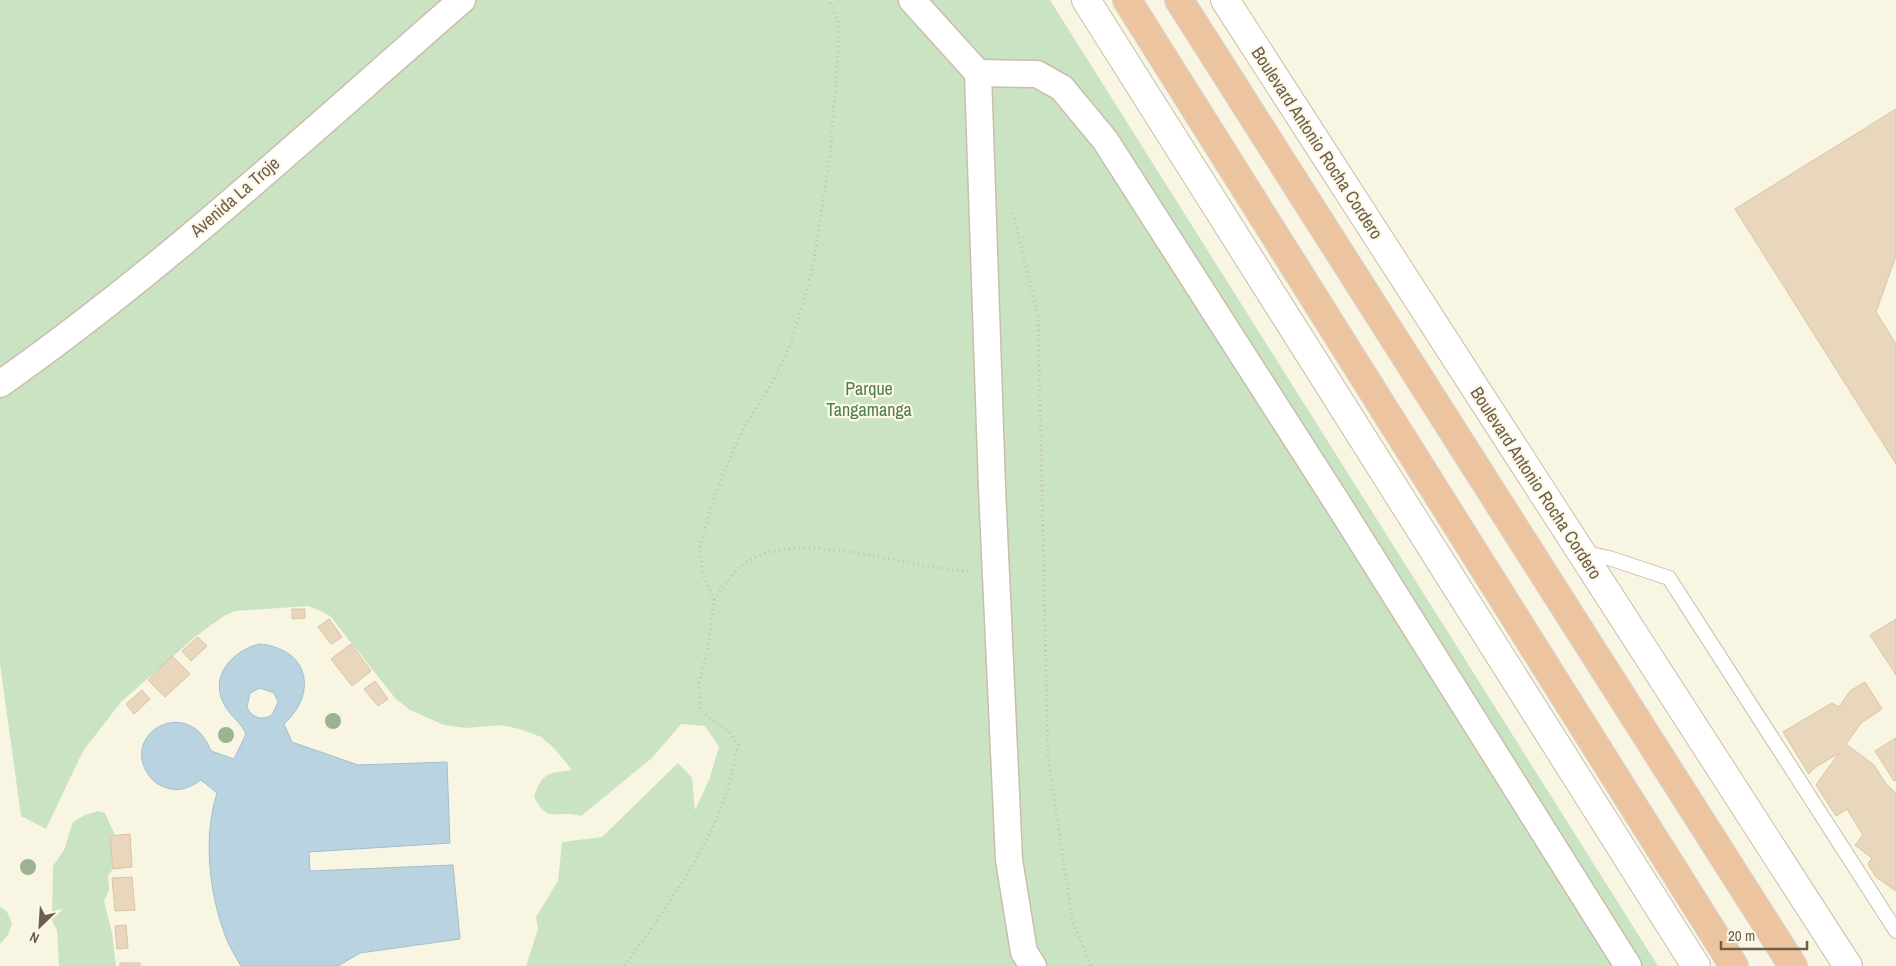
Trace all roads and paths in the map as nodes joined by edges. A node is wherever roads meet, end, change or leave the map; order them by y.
1 (462, 0) edge
2 (828, 0) edge
3 (912, 0) edge
4 (1086, 0) edge
5 (1127, 0) edge
6 (1178, 0) edge
7 (1225, 0) edge
8 (978, 73) junction
9 (1010, 204) dead end
10 (0, 384) edge
11 (1581, 552) junction
12 (995, 570) junction
13 (714, 600) junction
14 (1896, 931) edge
15 (625, 966) edge
16 (1033, 966) edge
17 (1091, 966) edge
18 (1628, 966) edge
19 (1696, 966) edge
20 (1734, 966) edge
21 (1793, 966) edge
22 (1848, 966) edge

1 - 10 street, Avenida La Troje
2 - 13 path
3 - 8 street
4 - 19 street
5 - 20 highway
6 - 21 highway
7 - 11 street, Boulevard Antonio Rocha Cordero
8 - 12 street
8 - 18 street
9 - 17 path
11 - 14 lane
11 - 22 street, Boulevard Antonio Rocha Cordero
12 - 13 path
12 - 16 street
13 - 15 path

